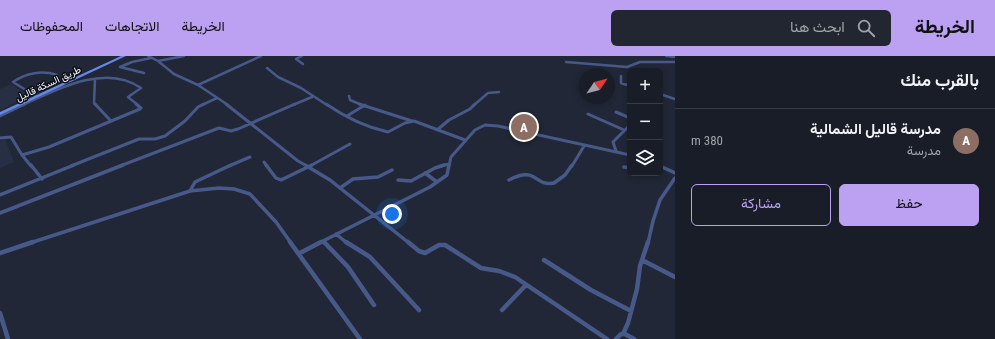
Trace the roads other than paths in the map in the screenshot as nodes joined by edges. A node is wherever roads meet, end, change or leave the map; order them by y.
1 (124, 56) edge
2 (148, 56) edge
3 (184, 56) edge
4 (261, 56) edge
5 (302, 56) edge
6 (666, 56) edge
7 (675, 57) edge
8 (152, 58) junction
9 (158, 61) junction
10 (566, 62) dead end
11 (675, 62) edge
12 (303, 64) dead end
13 (267, 68) dead end
14 (144, 73) dead end
15 (57, 75) dead end
16 (621, 76) dead end
17 (95, 79) junction
18 (198, 85) junction
19 (627, 85) edge
20 (499, 92) dead end
21 (663, 95) edge
22 (37, 96) junction
23 (349, 96) dead end
24 (312, 97) junction
25 (218, 98) junction
26 (675, 99) edge
27 (366, 105) junction
28 (616, 112) dead end
29 (588, 114) dead end
30 (0, 115) edge
31 (347, 116) junction
32 (627, 117) edge
33 (110, 120) junction
34 (412, 121) junction
35 (252, 123) junction
36 (627, 128) edge
37 (437, 130) junction
38 (624, 130) junction
39 (0, 138) edge
40 (465, 140) junction
41 (350, 144) dead end
42 (584, 146) junction
43 (617, 152) junction
44 (22, 154) junction
45 (627, 154) edge
46 (250, 157) dead end
47 (264, 162) dead end
48 (449, 164) junction
49 (306, 167) junction
50 (663, 168) edge
51 (392, 170) dead end
52 (675, 172) edge
53 (425, 173) junction
54 (675, 178) edge
55 (42, 179) junction
56 (398, 180) dead end
57 (509, 180) dead end
58 (437, 182) junction
59 (340, 188) junction
60 (190, 191) junction
61 (0, 195) edge
62 (0, 213) edge
63 (375, 215) junction
64 (336, 234) junction
65 (323, 241) junction
66 (0, 253) edge
67 (300, 253) junction
68 (544, 260) dead end
69 (642, 260) junction
70 (675, 277) edge
71 (526, 285) junction
72 (374, 306) dead end
73 (419, 310) dead end
74 (502, 310) dead end
75 (631, 311) junction
76 (0, 313) edge
77 (625, 334) junction
78 (8, 339) edge
79 (360, 339) edge
80 (608, 339) edge
81 (616, 339) edge
82 (634, 339) edge

1 - 22 main road, طريق السكة قاليل
2 - 8 street
3 - 9 street
4 - 18 street
5 - 12 street
6 - 7 street
8 - 9 street
8 - 14 street
9 - 18 street
10 - 11 street
13 - 24 street
15 - 22 street
16 - 19 street
17 - 30 street
17 - 33 street
17 - 33 street
18 - 25 street
20 - 37 street
21 - 26 street
22 - 30 main road, طريق السكة قاليل
23 - 27 street
24 - 31 street
24 - 35 street
25 - 35 street
25 - 55 street
27 - 31 street
27 - 34 street
28 - 32 street
29 - 38 street
31 - 34 street
33 - 44 street
34 - 37 street
35 - 49 street
35 - 62 street
36 - 38 street
37 - 40 street
38 - 43 street
39 - 44 street
40 - 42 street
40 - 48 street
41 - 49 street
42 - 43 street
42 - 57 street
43 - 45 street
44 - 55 street
46 - 60 street
47 - 49 street
48 - 53 street
48 - 58 street
49 - 59 street
50 - 52 street
51 - 59 street
53 - 56 street
53 - 58 street
54 - 69 street
55 - 61 street
58 - 63 street
59 - 63 street
60 - 66 street
60 - 67 street
63 - 64 street
63 - 71 street
64 - 65 street
64 - 73 street
65 - 67 street
65 - 72 street
67 - 79 street
68 - 75 street
69 - 70 street
69 - 75 street
71 - 74 street
71 - 80 street
75 - 77 street
76 - 78 street
77 - 81 street
77 - 82 street

